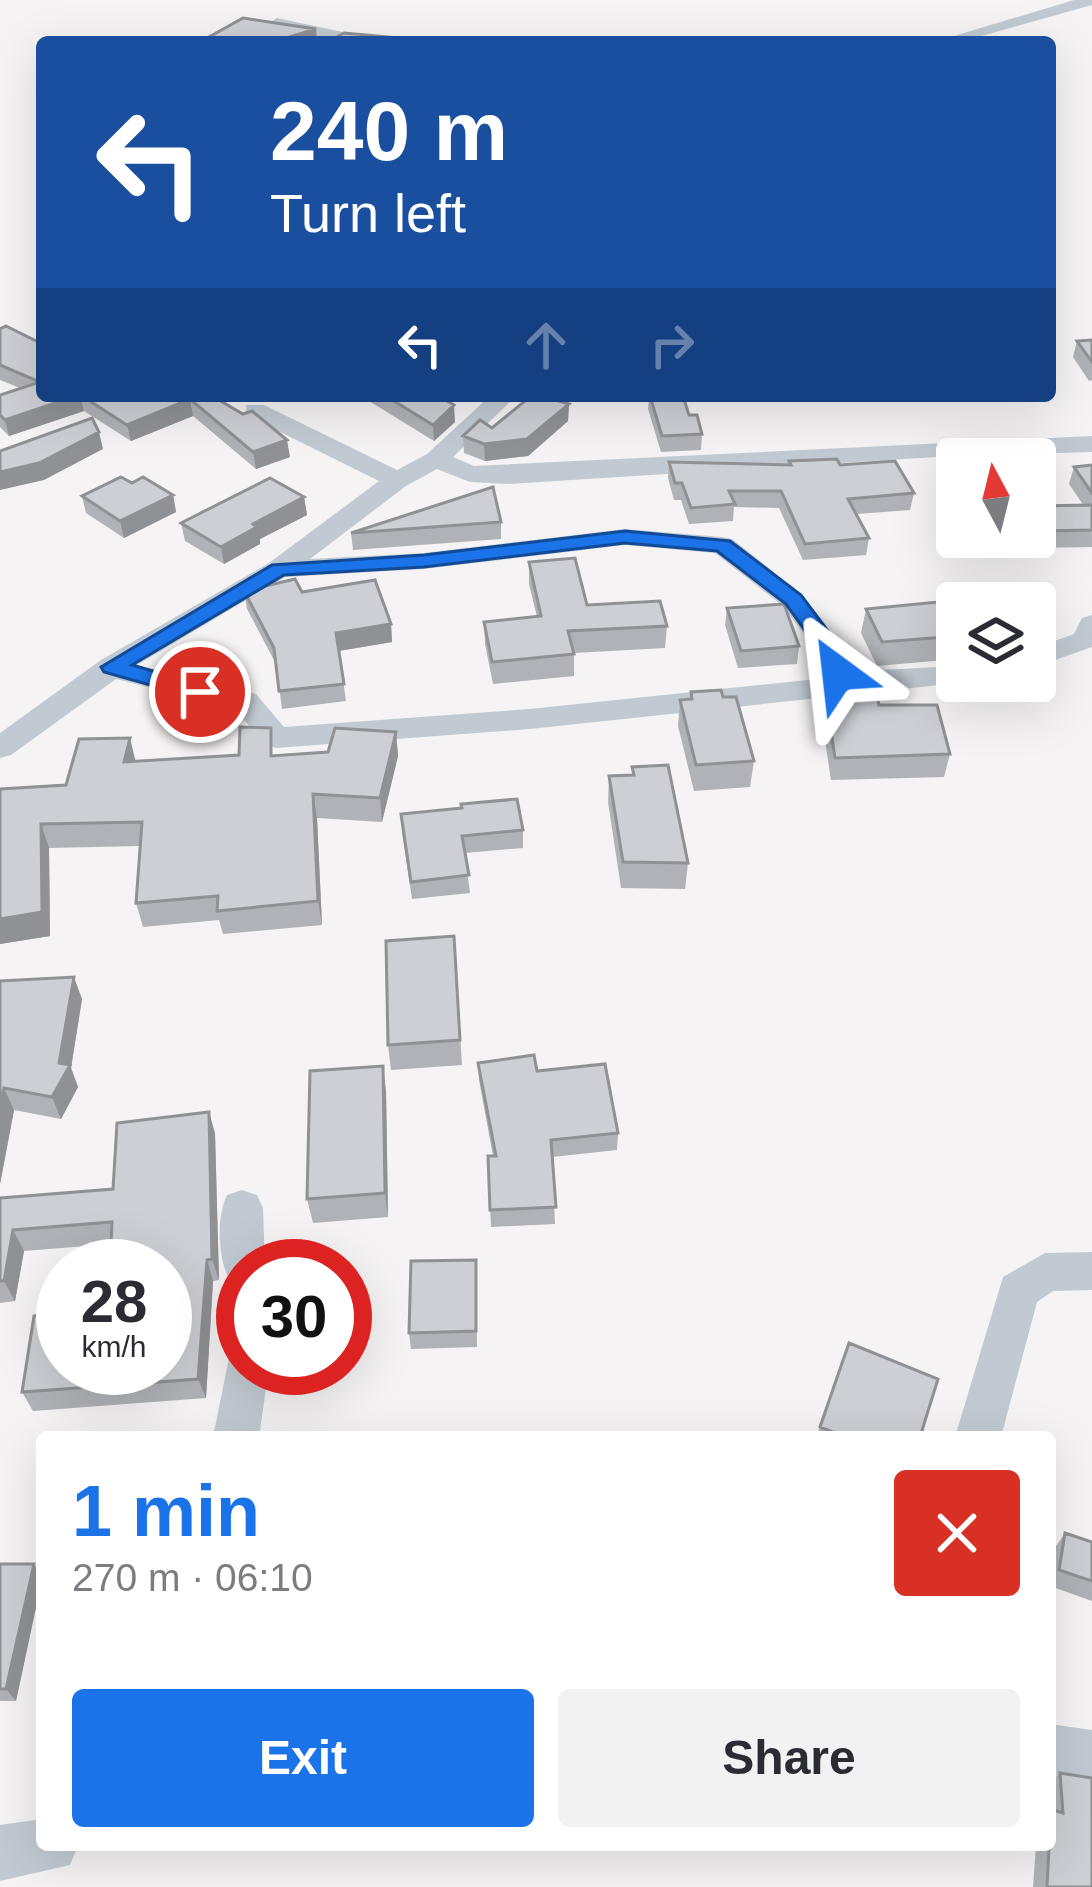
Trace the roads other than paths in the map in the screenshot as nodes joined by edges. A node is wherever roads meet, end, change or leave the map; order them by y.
1 (1092, 0) edge
2 (277, 23) edge
3 (337, 36) edge
4 (963, 36) edge
5 (498, 402) edge
6 (255, 410) edge
7 (1092, 444) edge
8 (436, 459) junction
9 (397, 480) junction
10 (279, 569) junction
11 (1092, 624) edge
12 (1056, 650) edge
13 (112, 667) junction
14 (936, 676) edge
15 (859, 681) junction
16 (0, 748) edge
17 (242, 1208) dead end
18 (243, 1239) edge
19 (1092, 1271) edge
20 (241, 1395) edge
21 (237, 1431) edge
22 (980, 1431) edge
23 (1056, 1752) edge
24 (1092, 1757) edge
25 (36, 1847) edge
26 (0, 1853) edge

1 - 4 street
2 - 3 street
5 - 8 street
6 - 9 street
7 - 8 street
8 - 9 street
9 - 10 street
10 - 13 street
10 - 15 street
11 - 12 street
13 - 15 street
13 - 16 street
14 - 15 street
17 - 18 street
19 - 22 street
20 - 21 street
23 - 24 street
25 - 26 street

